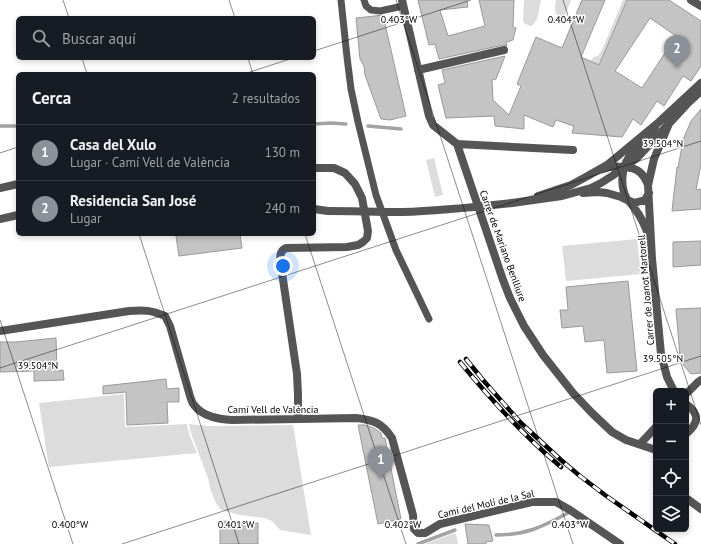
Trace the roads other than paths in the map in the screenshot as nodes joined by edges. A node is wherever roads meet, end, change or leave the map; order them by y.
1 (341, 0) edge
2 (364, 0) edge
3 (692, 0) edge
4 (402, 3) edge
5 (701, 6) edge
6 (504, 50) dead end
7 (418, 70) junction
8 (701, 83) edge
9 (701, 91) edge
10 (659, 122) junction
11 (668, 124) junction
12 (457, 144) junction
13 (573, 150) dead end
14 (625, 167) junction
15 (316, 168) edge
16 (596, 172) junction
17 (16, 184) edge
18 (648, 185) junction
19 (0, 188) edge
20 (649, 193) junction
21 (562, 196) junction
22 (628, 200) junction
23 (512, 202) junction
24 (316, 210) edge
25 (16, 215) edge
26 (0, 219) edge
27 (652, 253) junction
28 (429, 319) dead end
29 (0, 331) edge
30 (700, 381) edge
31 (672, 388) edge
32 (689, 391) edge
33 (689, 406) edge
34 (298, 419) junction
35 (653, 430) edge
36 (689, 431) edge
37 (640, 444) junction
38 (653, 449) edge
39 (689, 500) edge
40 (701, 509) edge
41 (418, 533) joint
42 (620, 544) edge

1 - 28 lane
2 - 4 lane
3 - 5 street
4 - 7 street, Carrer de Mariano Benlliure
6 - 7 street
7 - 12 street, Carrer de Mariano Benlliure
8 - 10 street
9 - 11 street, Carrer de Joanot Martorell
10 - 14 street
10 - 16 street
11 - 14 street
11 - 18 street, Carrer de Joanot Martorell
12 - 13 street
12 - 37 street, Carrer de Mariano Benlliure
14 - 16 street
14 - 18 street, Carrer de Joanot Martorell
14 - 21 street
14 - 22 street
15 - 34 street
16 - 23 street
17 - 19 street
18 - 20 street, Carrer de Joanot Martorell
20 - 22 street
20 - 27 street, Carrer de Joanot Martorell
21 - 22 street
21 - 23 street
22 - 27 street
23 - 24 street, bridge
25 - 26 street
27 - 31 street, Carrer de Joanot Martorell
29 - 34 street, Camí Vell de València
30 - 32 street
33 - 36 street
34 - 41 street, Camí Vell de València
35 - 37 street
37 - 38 street, Carrer de Mariano Benlliure
39 - 40 street
41 - 42 street, Camí del Molí de la Sal

